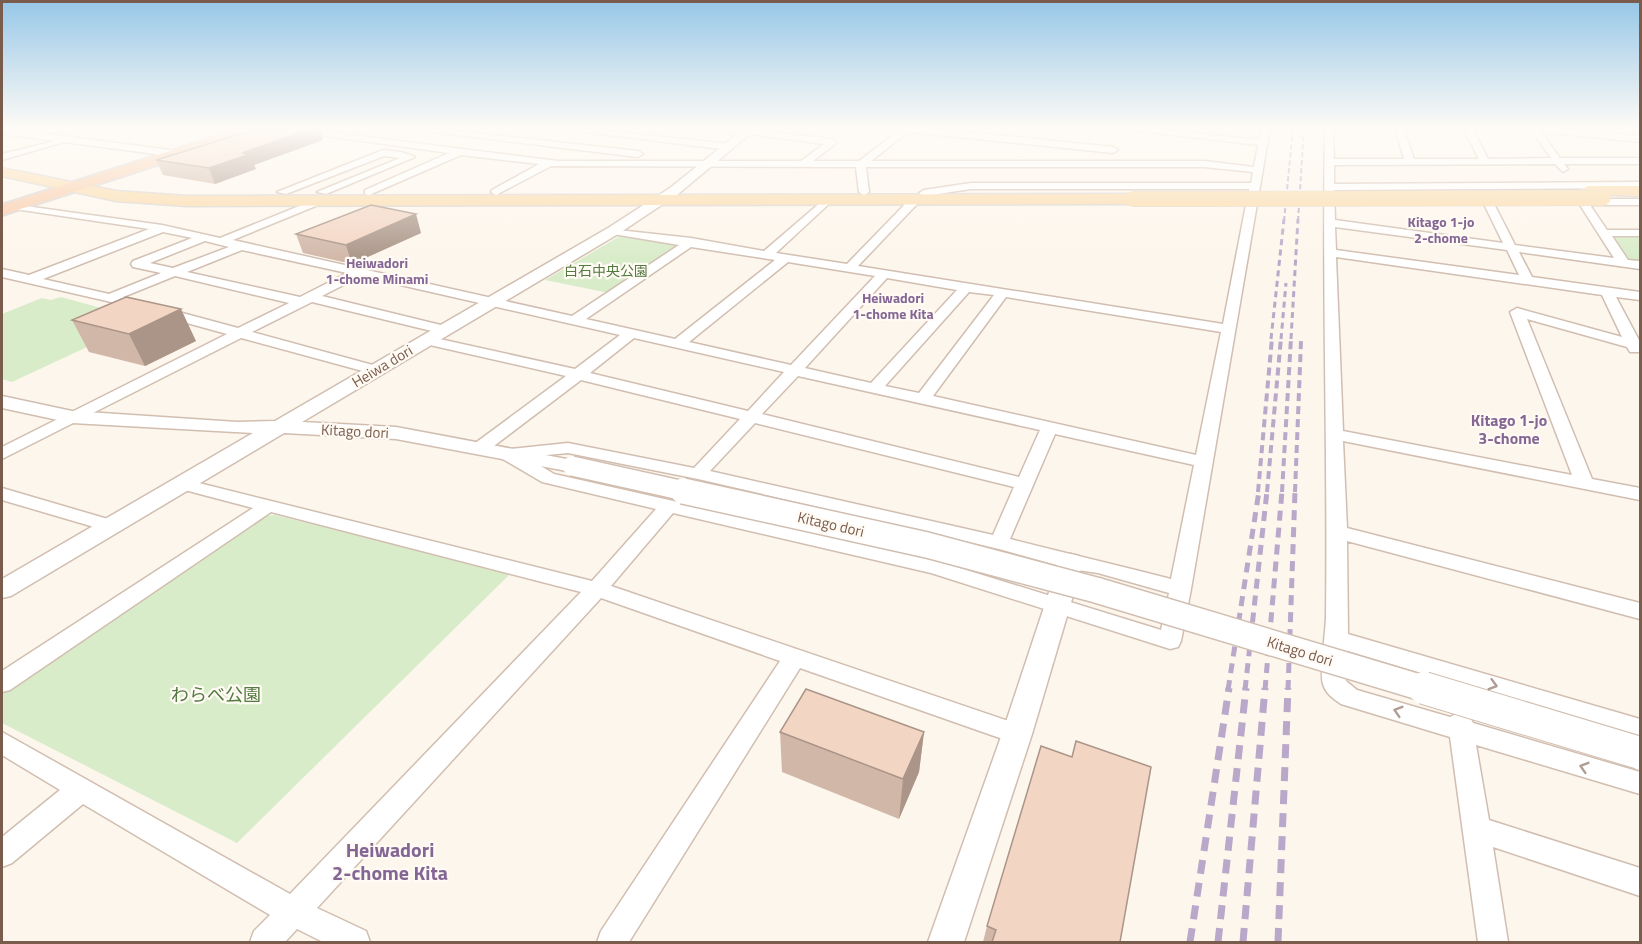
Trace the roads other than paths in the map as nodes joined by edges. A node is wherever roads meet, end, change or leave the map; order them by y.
1 (2, 172) edge
2 (63, 172) edge
3 (119, 172) edge
4 (334, 172) edge
5 (375, 172) edge
6 (415, 172) edge
7 (532, 172) edge
8 (699, 172) edge
9 (862, 172) edge
10 (1107, 172) edge
11 (1258, 172) edge
12 (1331, 172) edge
13 (1437, 172) edge
14 (1567, 172) edge
15 (96, 179) junction
16 (1641, 185) edge
17 (1103, 186) junction
18 (1255, 186) junction
19 (1463, 186) junction
20 (70, 187) junction
21 (1330, 187) junction
22 (1641, 191) edge
23 (282, 192) junction
24 (369, 192) junction
25 (496, 192) junction
26 (864, 192) junction
27 (1587, 194) junction
28 (668, 196) junction
29 (320, 197) junction
30 (925, 197) junction
31 (827, 200) junction
32 (1641, 200) edge
33 (1488, 202) junction
34 (1329, 203) junction
35 (1252, 204) junction
36 (8, 208) edge
37 (1330, 223) junction
38 (162, 228) junction
39 (613, 231) junction
40 (1605, 233) junction
41 (1641, 233) edge
42 (203, 238) junction
43 (222, 241) junction
44 (691, 242) junction
45 (240, 246) junction
46 (1510, 248) junction
47 (1331, 253) junction
48 (767, 255) junction
49 (786, 258) junction
50 (1624, 263) junction
51 (1641, 265) edge
52 (850, 268) junction
53 (2, 273) edge
54 (176, 273) junction
55 (358, 273) junction
56 (885, 273) junction
57 (1527, 279) junction
58 (28, 280) junction
59 (966, 287) junction
60 (1607, 291) junction
61 (1003, 292) junction
62 (1641, 296) edge
63 (110, 298) junction
64 (304, 299) junction
65 (489, 303) junction
66 (1620, 321) junction
67 (573, 322) junction
68 (1641, 324) edge
69 (1229, 329) junction
70 (444, 330) junction
71 (237, 334) junction
72 (630, 335) junction
73 (426, 340) junction
74 (676, 345) junction
75 (1638, 349) edge
76 (375, 370) junction
77 (793, 371) junction
78 (577, 374) junction
79 (874, 389) junction
80 (922, 400) junction
81 (2, 402) edge
82 (72, 417) junction
83 (751, 417) junction
84 (279, 427) junction
85 (1049, 428) junction
86 (1333, 434) junction
87 (480, 448) junction
88 (2, 454) edge
89 (507, 454) junction
90 (1203, 462) junction
91 (698, 474) junction
92 (1584, 482) junction
93 (183, 484) junction
94 (1026, 484) junction
95 (2, 494) edge
96 (1641, 494) edge
97 (268, 506) junction
98 (669, 506) junction
99 (111, 526) junction
100 (1337, 532) junction
101 (999, 543) junction
102 (1071, 562) junction
103 (597, 589) junction
104 (1180, 589) junction
105 (2, 590) edge
106 (1057, 605) junction
107 (1641, 611) edge
108 (1337, 639) junction
109 (795, 656) junction
110 (1450, 673) junction
111 (2, 683) edge
112 (1641, 729) edge
113 (1461, 730) junction
114 (1017, 734) junction
115 (2, 743) edge
116 (1641, 753) edge
117 (1641, 783) edge
118 (82, 789) junction
119 (1476, 829) junction
120 (2, 854) edge
121 (1641, 882) edge
122 (294, 912) junction
123 (266, 942) edge
124 (355, 942) edge
125 (612, 942) edge
126 (946, 942) edge
127 (1493, 942) edge

1 - 20 main road
2 - 15 main road
3 - 15 highway
4 - 23 street
5 - 29 street
6 - 24 street
7 - 25 street
8 - 28 street, Heiwa dori
9 - 26 street
10 - 17 street
11 - 18 street
12 - 21 street
13 - 19 street
14 - 27 street
15 - 20 highway
15 - 23 main road
16 - 27 street
17 - 18 street
17 - 30 street
18 - 35 street
19 - 21 street
19 - 27 street
20 - 29 main road
20 - 36 highway
21 - 34 street
22 - 27 main road
23 - 29 main road
24 - 25 main road
24 - 29 main road
25 - 28 main road
26 - 28 main road
26 - 30 main road
27 - 30 main road, bridge
27 - 32 main road
27 - 33 street
27 - 40 street
28 - 29 main road
28 - 31 main road
28 - 39 street, Heiwa dori
29 - 43 street
30 - 31 main road
30 - 35 street
30 - 52 street
31 - 48 street
33 - 34 street
33 - 46 street
34 - 37 street
35 - 69 street
36 - 38 street
37 - 46 street
37 - 47 street
38 - 42 street
38 - 58 street
39 - 44 street
39 - 65 street, Heiwa dori
40 - 41 street
40 - 50 street
42 - 43 street
42 - 54 street
43 - 45 street
44 - 48 street
44 - 67 street
45 - 54 street
45 - 55 street
46 - 50 street
46 - 57 street
47 - 57 street
47 - 86 street
48 - 49 street
49 - 52 street
49 - 74 street
50 - 51 street
52 - 56 street
53 - 58 street
54 - 63 street
54 - 64 street
55 - 64 street
55 - 65 street
56 - 59 street
56 - 77 street
57 - 60 street
58 - 63 street
59 - 61 street
59 - 79 street
60 - 62 street
60 - 66 street
61 - 69 street
61 - 80 street
63 - 71 street
64 - 70 street
64 - 71 street
65 - 67 street
65 - 70 street, Heiwa dori
66 - 68 street
66 - 75 street
67 - 72 street
69 - 90 street
70 - 73 street, Heiwa dori
71 - 76 street
71 - 82 street
72 - 74 street
72 - 78 street
73 - 76 street, Heiwa dori
73 - 78 street
74 - 77 street
75 - 92 street
76 - 84 street, Heiwa dori
77 - 79 street
77 - 83 street
78 - 83 street
78 - 87 street
79 - 80 street
80 - 85 street
81 - 82 street, Kitago dori
82 - 84 street, Kitago dori
82 - 88 street
83 - 91 street
83 - 94 street
84 - 87 street, Kitago dori
84 - 93 street, Heiwa dori
85 - 90 street
85 - 94 street
86 - 92 street
86 - 100 street
87 - 89 street, Kitago dori
89 - 91 street
89 - 98 street
89 - 116 street, Kitago dori, bridge
90 - 104 street
91 - 101 street
92 - 96 street
93 - 97 street
93 - 99 street, Heiwa dori
94 - 101 street
95 - 99 street
97 - 103 street
97 - 111 street
98 - 103 street
98 - 106 street
99 - 105 street, Heiwa dori
100 - 107 street
100 - 108 street
101 - 102 street
102 - 104 street
102 - 106 street
103 - 109 street
103 - 122 street
104 - 106 street
106 - 114 street
108 - 110 street
113 -> 108 street
109 - 114 street
109 - 125 street
110 -> 112 street
110 - 113 street
117 -> 113 street
113 - 119 street
114 - 126 street
115 - 118 street
118 - 120 street
118 - 122 street
119 - 121 street
119 - 127 street
122 - 123 street
122 - 124 street

